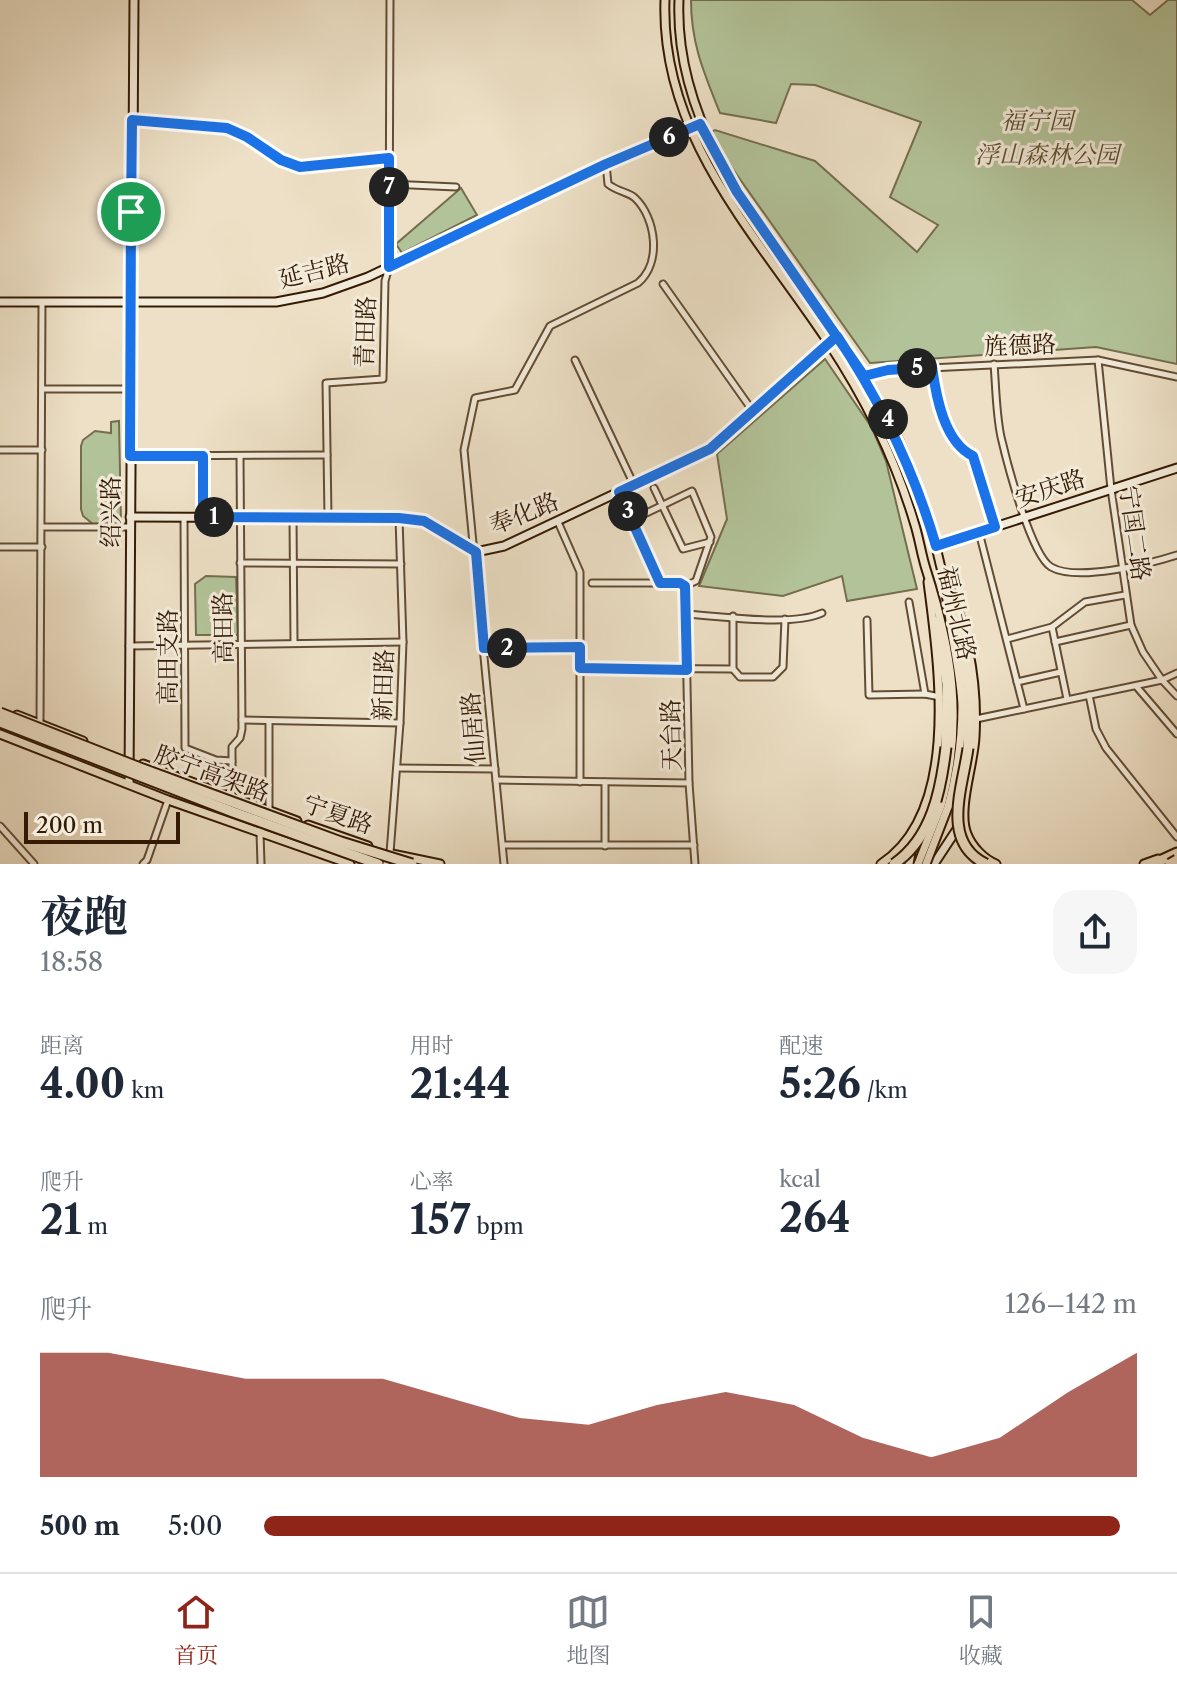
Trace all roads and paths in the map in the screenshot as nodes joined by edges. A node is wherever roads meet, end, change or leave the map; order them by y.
1 (134, 0) edge
2 (390, 0) edge
3 (665, 0) edge
4 (679, 0) edge
5 (132, 120) junction
6 (700, 124) junction
7 (688, 128) junction
8 (389, 158) junction
9 (606, 164) junction
10 (389, 184) junction
11 (456, 187) dead end
12 (389, 267) junction
13 (663, 284) dead end
14 (0, 302) edge
15 (42, 302) junction
16 (130, 303) junction
17 (837, 336) junction
18 (828, 343) junction
19 (575, 360) dead end
20 (1098, 360) junction
21 (994, 364) junction
22 (932, 367) junction
23 (864, 376) junction
24 (1177, 377) edge
25 (42, 389) junction
26 (130, 389) junction
27 (752, 410) junction
28 (0, 450) edge
29 (42, 450) junction
30 (327, 455) junction
31 (130, 456) junction
32 (203, 456) junction
33 (240, 456) junction
34 (1177, 468) edge
35 (634, 485) junction
36 (654, 488) dead end
37 (1111, 489) junction
38 (619, 492) junction
39 (662, 506) junction
40 (239, 516) junction
41 (130, 517) junction
42 (184, 517) junction
43 (203, 517) junction
44 (293, 517) junction
45 (328, 517) junction
46 (399, 518) junction
47 (1025, 518) junction
48 (632, 520) junction
49 (558, 522) junction
50 (42, 527) junction
51 (130, 527) junction
52 (995, 527) junction
53 (979, 532) junction
54 (710, 542) junction
55 (936, 546) junction
56 (0, 547) edge
57 (42, 547) junction
58 (476, 552) junction
59 (1177, 555) edge
60 (240, 563) junction
61 (293, 564) junction
62 (401, 564) junction
63 (926, 568) junction
64 (941, 568) junction
65 (1121, 568) junction
66 (592, 583) dead end
67 (660, 583) junction
68 (685, 586) junction
69 (951, 590) junction
70 (929, 591) junction
71 (1125, 595) junction
72 (909, 602) dead end
73 (822, 613) dead end
74 (685, 614) junction
75 (733, 616) junction
76 (785, 619) junction
77 (867, 620) dead end
78 (1131, 625) junction
79 (1052, 627) junction
80 (1007, 639) junction
81 (403, 642) junction
82 (1055, 642) junction
83 (241, 643) junction
84 (294, 643) junction
85 (185, 644) junction
86 (961, 645) joint
87 (129, 646) junction
88 (580, 647) junction
89 (484, 648) junction
90 (942, 650) joint
91 (580, 668) junction
92 (733, 669) junction
93 (687, 670) junction
94 (1061, 672) junction
95 (1177, 673) edge
96 (1162, 680) junction
97 (1017, 682) junction
98 (1135, 685) junction
99 (925, 694) junction
100 (1089, 695) junction
101 (1177, 696) edge
102 (941, 697) junction
103 (1067, 699) junction
104 (1024, 709) junction
105 (0, 711) edge
106 (975, 719) junction
107 (242, 720) junction
108 (269, 721) junction
109 (0, 722) edge
110 (400, 723) junction
111 (40, 724) junction
112 (0, 734) edge
113 (1177, 734) edge
114 (40, 749) junction
115 (129, 759) junction
116 (232, 761) junction
117 (397, 768) junction
118 (495, 769) junction
119 (496, 780) junction
120 (580, 782) junction
121 (605, 782) junction
122 (689, 783) junction
123 (129, 784) junction
124 (926, 796) junction
125 (232, 797) junction
126 (168, 800) junction
127 (944, 806) junction
128 (269, 810) junction
129 (964, 818) junction
130 (916, 823) junction
131 (0, 826) edge
132 (260, 832) junction
133 (1177, 837) edge
134 (503, 845) junction
135 (694, 845) junction
136 (605, 846) junction
137 (390, 853) junction
138 (1176, 858) edge
139 (34, 864) edge
140 (143, 864) edge
141 (261, 864) edge
142 (350, 864) edge
143 (378, 864) edge
144 (386, 864) edge
145 (412, 864) edge
146 (440, 864) edge
147 (504, 864) edge
148 (695, 864) edge
149 (881, 864) edge
150 (894, 864) edge
151 (909, 864) edge
152 (918, 864) edge
153 (926, 864) edge
154 (934, 864) edge
155 (986, 864) edge
156 (996, 864) edge
157 (1144, 864) edge
158 (1153, 864) edge

1 - 5 street, 绍兴路
2 - 8 street, 青田路
3 - 7 main road, 福州北路
4 - 6 main road, 福州北路
5 - 8 street
5 - 16 street, 绍兴路
6 - 7 street, 延吉路
6 - 17 main road, 福州北路
7 - 9 street, 延吉路
7 - 18 main road, 福州北路
8 - 10 street, 青田路
9 - 12 street, 延吉路
9 - 58 street, 仙居路
10 - 11 street
10 - 12 street, 青田路
12 - 16 street, 延吉路
12 - 30 street, 青田路
13 - 27 street
14 - 15 street, 延吉路
15 - 16 street, 延吉路
15 - 25 street
16 - 26 street, 绍兴路
17 - 18 street, 奉化路
17 - 23 main road, 福州北路
18 - 27 street, 奉化路
18 - 63 main road, 福州北路
19 - 35 street
20 - 21 street, 旌德路
20 - 24 street, 旌德路
20 - 37 street, 宁国二路
21 - 22 street, 旌德路
21 - 47 street
22 - 23 street, 旌德路
22 - 52 street
23 - 55 main road, 福州北路
25 - 26 street
25 - 29 street
26 - 31 street, 绍兴路
27 - 35 street, 奉化路
28 - 29 street
29 - 50 street
30 - 33 street
30 - 45 street, 青田路
31 - 32 street
31 - 41 street, 绍兴路
32 - 33 street
32 - 43 street
33 - 40 street, 高田路
34 - 37 street, 安庆路
35 - 38 street, 奉化路
36 - 39 street
37 - 47 street, 安庆路
37 - 65 street, 宁国二路
38 - 48 street
38 - 49 street, 奉化路
39 - 48 street
39 - 54 street
39 - 54 street
40 - 43 street, 奉化路
40 - 44 street, 奉化路
40 - 60 street, 高田路
41 - 42 street, 奉化路
41 - 51 street, 绍兴路
42 - 43 street, 奉化路
42 - 85 street, 高田支路
44 - 45 street, 奉化路
44 - 61 street
45 - 46 street, 奉化路
46 - 58 street, 奉化路
46 - 62 street, 新田路
47 - 52 street, 安庆路
47 - 65 street
48 - 67 street
49 - 58 street, 奉化路
49 - 88 street
50 - 51 street
50 - 57 street
51 - 87 street, 绍兴路
52 - 53 street, 安庆路
53 - 55 street, 安庆路
53 - 80 street
54 - 68 street
55 - 64 main road, 福州北路
56 - 57 street
57 - 111 street
58 - 89 street, 仙居路
59 - 65 street
60 - 61 street
60 - 83 street, 高田路
61 - 62 street
61 - 84 street
62 - 81 street, 新田路
63 - 70 main road
63 - 127 main road, 福州北路
64 - 69 main road
64 - 127 main road, 福州北路
65 - 71 street, 宁国二路
66 - 67 street
67 - 68 street
68 - 74 street, 天台路
69 - 86 main road
69 - 106 main road
70 - 90 main road
70 - 102 main road
71 - 78 street, 宁国二路
71 - 79 street
72 - 99 street
73 - 76 street
74 - 75 street
74 - 93 street, 天台路
75 - 76 street
75 - 92 street
76 - 92 street
77 - 99 street
78 - 82 street
78 - 96 street, 宁国二路
79 - 80 street
79 - 82 street
80 - 97 street
81 - 84 street
81 - 110 street, 新田路
82 - 94 street
83 - 84 street
83 - 85 street
83 - 107 street, 高田路
85 - 87 street
85 - 116 street, 高田支路
86 - 155 highway, bridge
87 - 115 street, 绍兴路
88 - 89 street
88 - 91 street
89 - 118 street, 仙居路
90 - 150 highway, bridge
91 - 93 street
91 - 120 street
92 - 93 street
93 - 122 street, 天台路
94 - 97 street
94 - 103 street
95 - 96 street
96 - 98 street
96 - 101 street, 宁国二路
97 - 104 street
98 - 100 street
98 - 113 street
99 - 102 street
100 - 103 street
100 - 133 street
102 - 124 main road
103 - 104 street
104 - 106 street
105 - 111 main road, 宁夏路
105 - 145 highway, 胶宁高架路, bridge
106 - 129 main road
107 - 108 street
107 - 116 street, 高田路
108 - 110 street
108 - 128 street
109 - 143 highway, 胶宁高架路, bridge
110 - 117 street, 新田路
111 - 114 street
111 - 115 main road, 宁夏路
112 - 114 main road, 宁夏路
114 - 123 main road, 宁夏路
115 - 123 street, 绍兴路
115 - 125 main road, 宁夏路
116 - 125 street, 高田路
117 - 118 street
117 - 137 street, 新田路
118 - 119 street, 仙居路
119 - 120 street
119 - 134 street, 仙居路
120 - 121 street
121 - 122 street
121 - 136 street
122 - 135 street, 天台路
123 - 126 main road, 宁夏路
124 - 129 main road
124 - 130 main road
125 - 128 main road, 宁夏路
126 - 132 main road, 宁夏路
126 - 140 street
127 - 152 main road, 福州北路, bridge
127 - 153 main road, 福州北路, bridge
128 - 132 street
128 - 137 main road, 宁夏路
129 - 154 street
129 - 156 main road
130 - 149 main road
130 - 151 street
131 - 139 street
132 - 141 street
132 - 142 main road, 宁夏路
134 - 136 street
134 - 147 street, 仙居路
135 - 136 street
135 - 148 street, 天台路
137 - 144 street, 新田路
137 - 146 main road, 宁夏路
138 - 157 main road
138 - 158 highway

